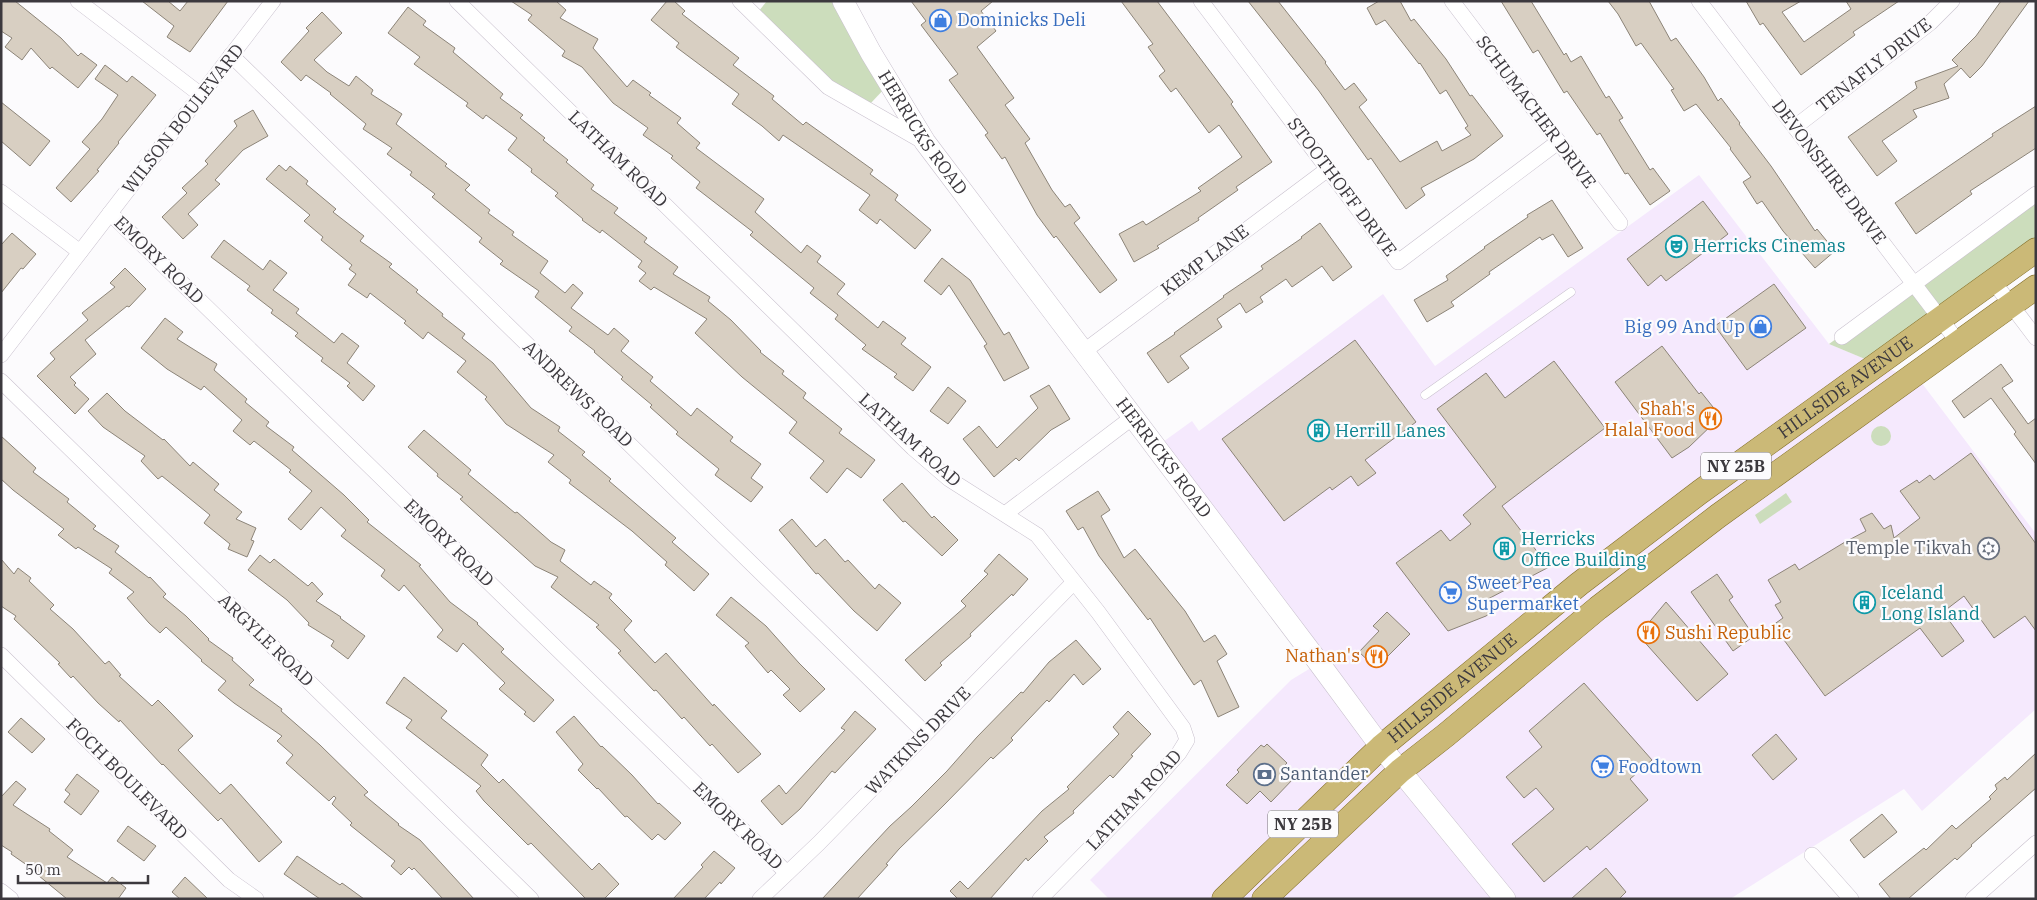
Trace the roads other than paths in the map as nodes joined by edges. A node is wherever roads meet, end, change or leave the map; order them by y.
1 (78, 1) edge
2 (273, 1) edge
3 (457, 1) edge
4 (740, 1) edge
5 (843, 1) edge
6 (1201, 1) edge
7 (1452, 1) edge
8 (1700, 1) edge
9 (1952, 1) edge
10 (232, 55) junction
11 (201, 96) junction
12 (1795, 127) junction
13 (925, 142) junction
14 (1558, 142) junction
15 (1328, 169) junction
16 (1, 192) edge
17 (2036, 194) edge
18 (110, 213) junction
19 (1620, 223) dead end
20 (2036, 250) edge
21 (80, 252) junction
22 (1993, 281) junction
23 (1913, 284) junction
24 (2036, 286) edge
25 (1571, 292) dead end
26 (2010, 305) junction
27 (1940, 319) junction
28 (1842, 337) dead end
29 (2036, 338) edge
30 (1958, 342) junction
31 (1083, 352) junction
32 (1, 355) edge
33 (1, 380) edge
34 (1425, 396) dead end
35 (1132, 417) junction
36 (1005, 514) junction
37 (1074, 582) junction
38 (1, 655) edge
39 (925, 733) junction
40 (1381, 748) junction
41 (1400, 771) junction
42 (2036, 843) edge
43 (1812, 855) dead end
44 (787, 873) junction
45 (1, 891) edge
46 (11, 899) edge
47 (256, 899) edge
48 (532, 899) edge
49 (760, 899) edge
50 (1040, 899) edge
51 (1224, 899) edge
52 (1264, 899) edge
53 (1504, 899) edge
54 (1851, 899) edge
55 (1973, 899) edge

1 - 11 street
2 - 10 street, WILSON BOULEVARD
3 - 36 street, LATHAM ROAD
4 - 13 street
5 - 13 main road, HERRICKS ROAD
6 - 15 street, STOOTHOFF DRIVE
7 - 14 street, SCHUMACHER DRIVE
8 - 12 street, DEVONSHIRE DRIVE
9 - 12 street, TENAFLY DRIVE
10 - 11 street, WILSON BOULEVARD
10 - 39 street, ANDREWS ROAD
11 - 18 street, WILSON BOULEVARD
12 - 23 street, DEVONSHIRE DRIVE
13 - 31 main road, HERRICKS ROAD
14 - 15 street, STOOTHOFF DRIVE
14 - 19 street, SCHUMACHER DRIVE
15 - 31 street, KEMP LANE
16 - 21 street
17 - 23 street
18 - 21 street, WILSON BOULEVARD
18 - 44 street, EMORY ROAD
20 - 22 main road, HILLSIDE AVENUE / NY 25B
21 - 32 street, WILSON BOULEVARD
22 - 26 street
22 - 27 main road, HILLSIDE AVENUE / NY 25B
23 - 27 street, DEVONSHIRE DRIVE
23 - 28 street
24 - 26 main road, HILLSIDE AVENUE / NY 25B
25 - 34 lane
26 - 29 street
26 - 30 main road, HILLSIDE AVENUE / NY 25B
27 - 30 street, DEVONSHIRE DRIVE
27 - 40 main road, HILLSIDE AVENUE / NY 25B
30 - 41 main road, HILLSIDE AVENUE / NY 25B
31 - 35 main road, HERRICKS ROAD
33 - 48 street, ARGYLE ROAD
35 - 36 street
35 - 40 main road, HERRICKS ROAD
36 - 37 street, LATHAM ROAD
37 - 39 street, WATKINS DRIVE
37 - 50 street, LATHAM ROAD
38 - 47 street, FOCH BOULEVARD
39 - 44 street, WATKINS DRIVE
40 - 41 main road, HERRICKS ROAD
40 - 51 main road, HILLSIDE AVENUE / NY 25B
41 - 52 main road, HILLSIDE AVENUE / NY 25B
41 - 53 main road, HERRICKS ROAD
42 - 55 street
43 - 54 street
44 - 49 street, WATKINS DRIVE
45 - 46 street

